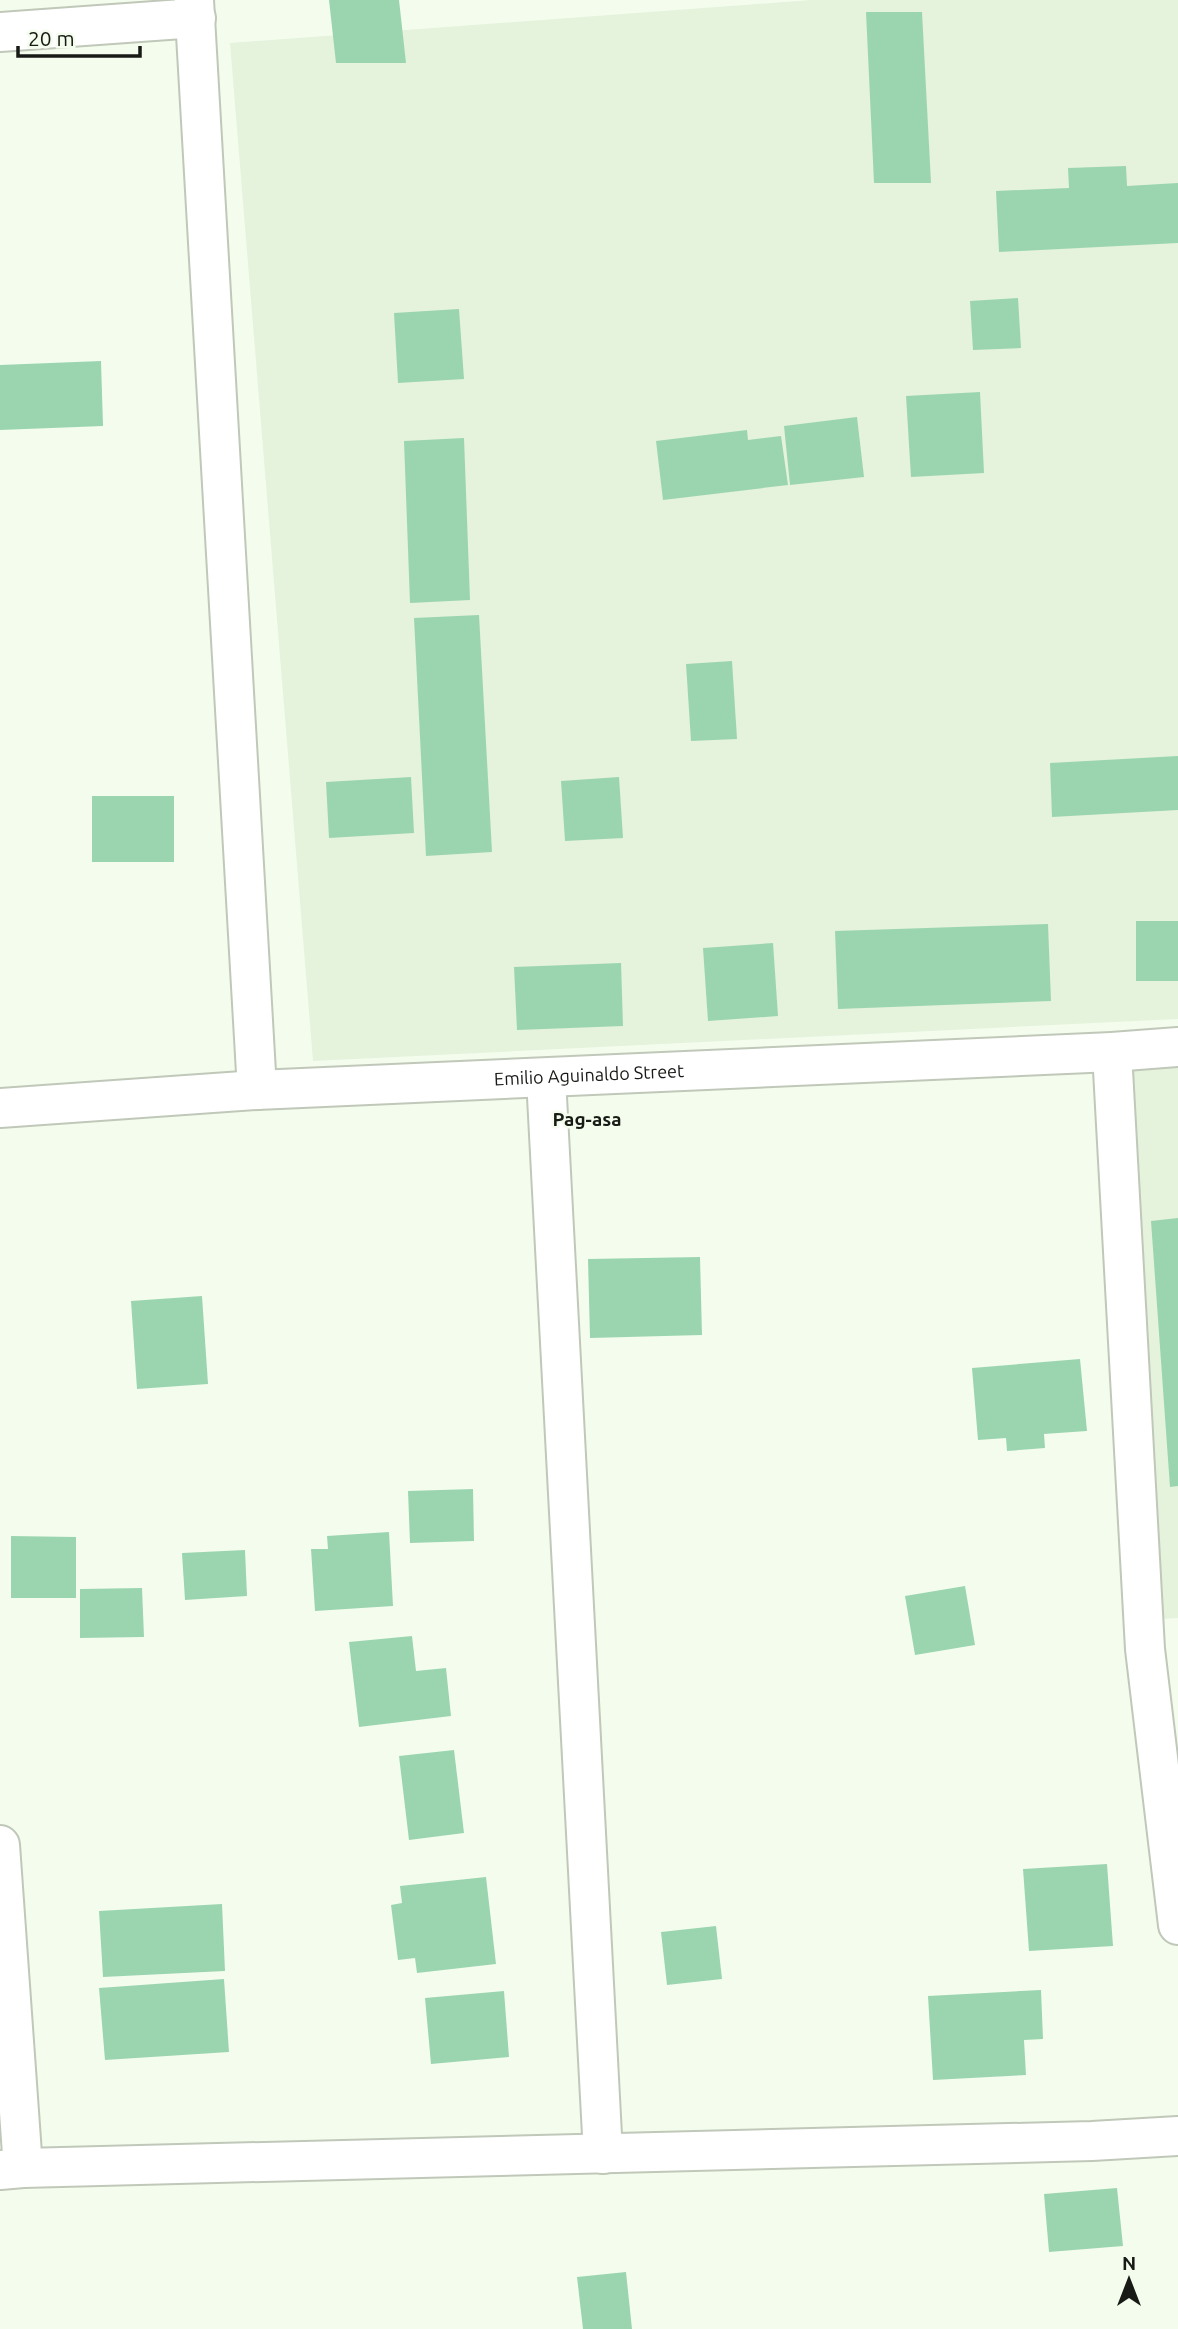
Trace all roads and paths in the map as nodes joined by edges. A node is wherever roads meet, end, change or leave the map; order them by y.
1 (195, 9) edge
2 (0, 32) edge
3 (1178, 1047) edge
4 (1112, 1052) junction
5 (546, 1078) junction
6 (257, 1090) junction
7 (0, 1108) edge
8 (0, 1845) edge
9 (1178, 1925) edge
10 (1178, 2136) edge
11 (603, 2154) junction
12 (12, 2169) edge

1 - 2 street
1 - 6 street
3 - 4 street, Emilio Aguinaldo Street
4 - 5 street, Emilio Aguinaldo Street
4 - 9 street
5 - 6 street, Emilio Aguinaldo Street
5 - 11 street
6 - 7 street, Emilio Aguinaldo Street
8 - 12 street
10 - 11 street
11 - 12 street

